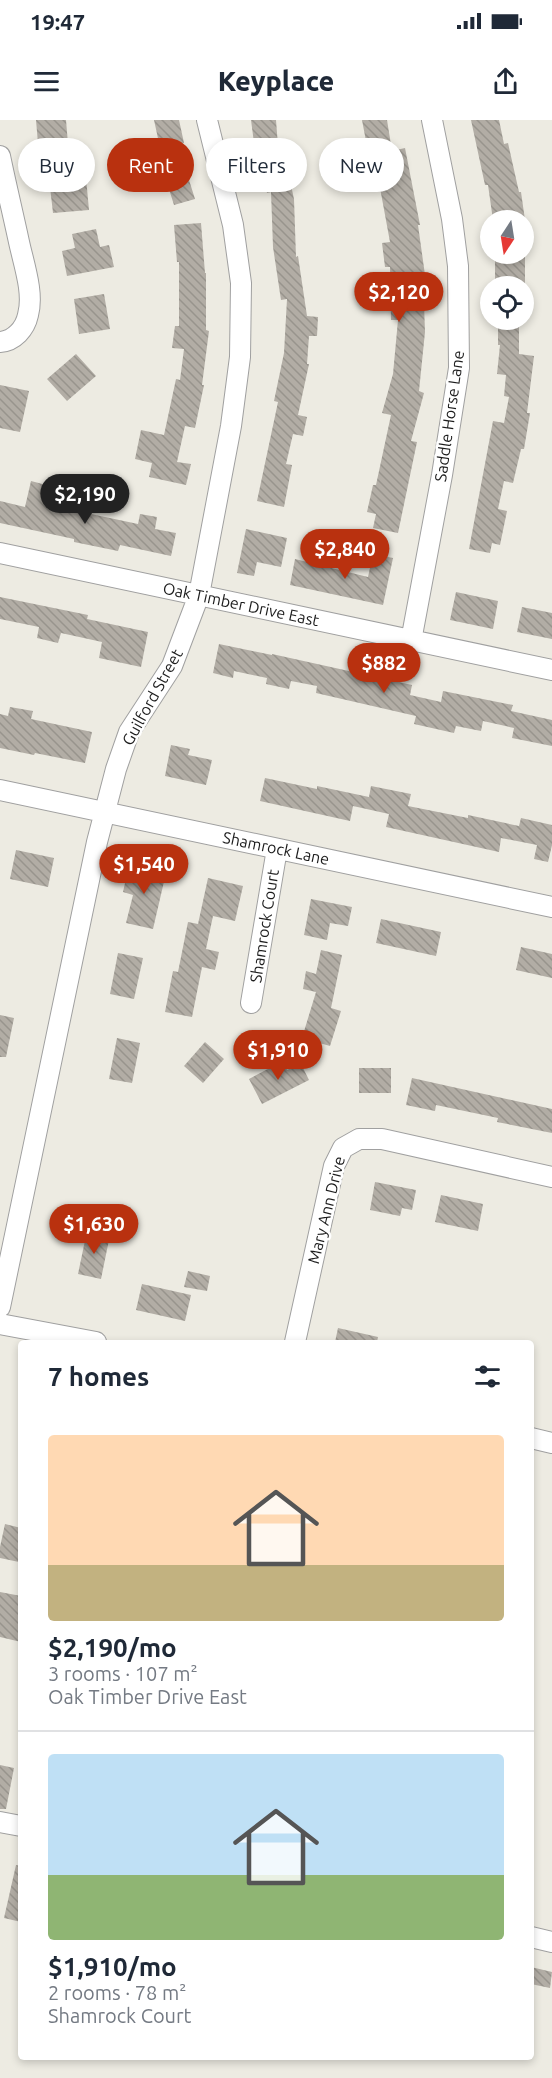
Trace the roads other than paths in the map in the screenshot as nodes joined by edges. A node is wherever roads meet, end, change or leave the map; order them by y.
1 (207, 120) edge
2 (432, 120) edge
3 (0, 156) edge
4 (0, 342) edge
5 (0, 553) edge
6 (199, 595) junction
7 (411, 641) junction
8 (552, 670) edge
9 (0, 790) edge
10 (105, 812) junction
11 (277, 849) junction
12 (552, 907) edge
13 (251, 1004) dead end
14 (552, 1177) edge
15 (0, 1307) edge
16 (0, 1324) edge
17 (85, 1340) edge
18 (295, 1340) edge
19 (534, 1439) edge
20 (552, 1443) edge
21 (0, 1822) edge
22 (18, 1825) edge
23 (534, 1938) edge
24 (552, 1942) edge

1 - 6 street, Guilford Street
2 - 7 street, Saddle Horse Lane
3 - 4 street
5 - 6 street, Oak Timber Drive East
6 - 7 street, Oak Timber Drive East
6 - 10 street, Guilford Street
7 - 8 street, Oak Timber Drive East
9 - 10 street, Shamrock Lane
10 - 11 street, Shamrock Lane
10 - 15 street, Guilford Street
11 - 12 street, Shamrock Lane
11 - 13 street, Shamrock Court
14 - 18 street, Mary Ann Drive
16 - 17 street
19 - 20 street
21 - 22 street
23 - 24 street

